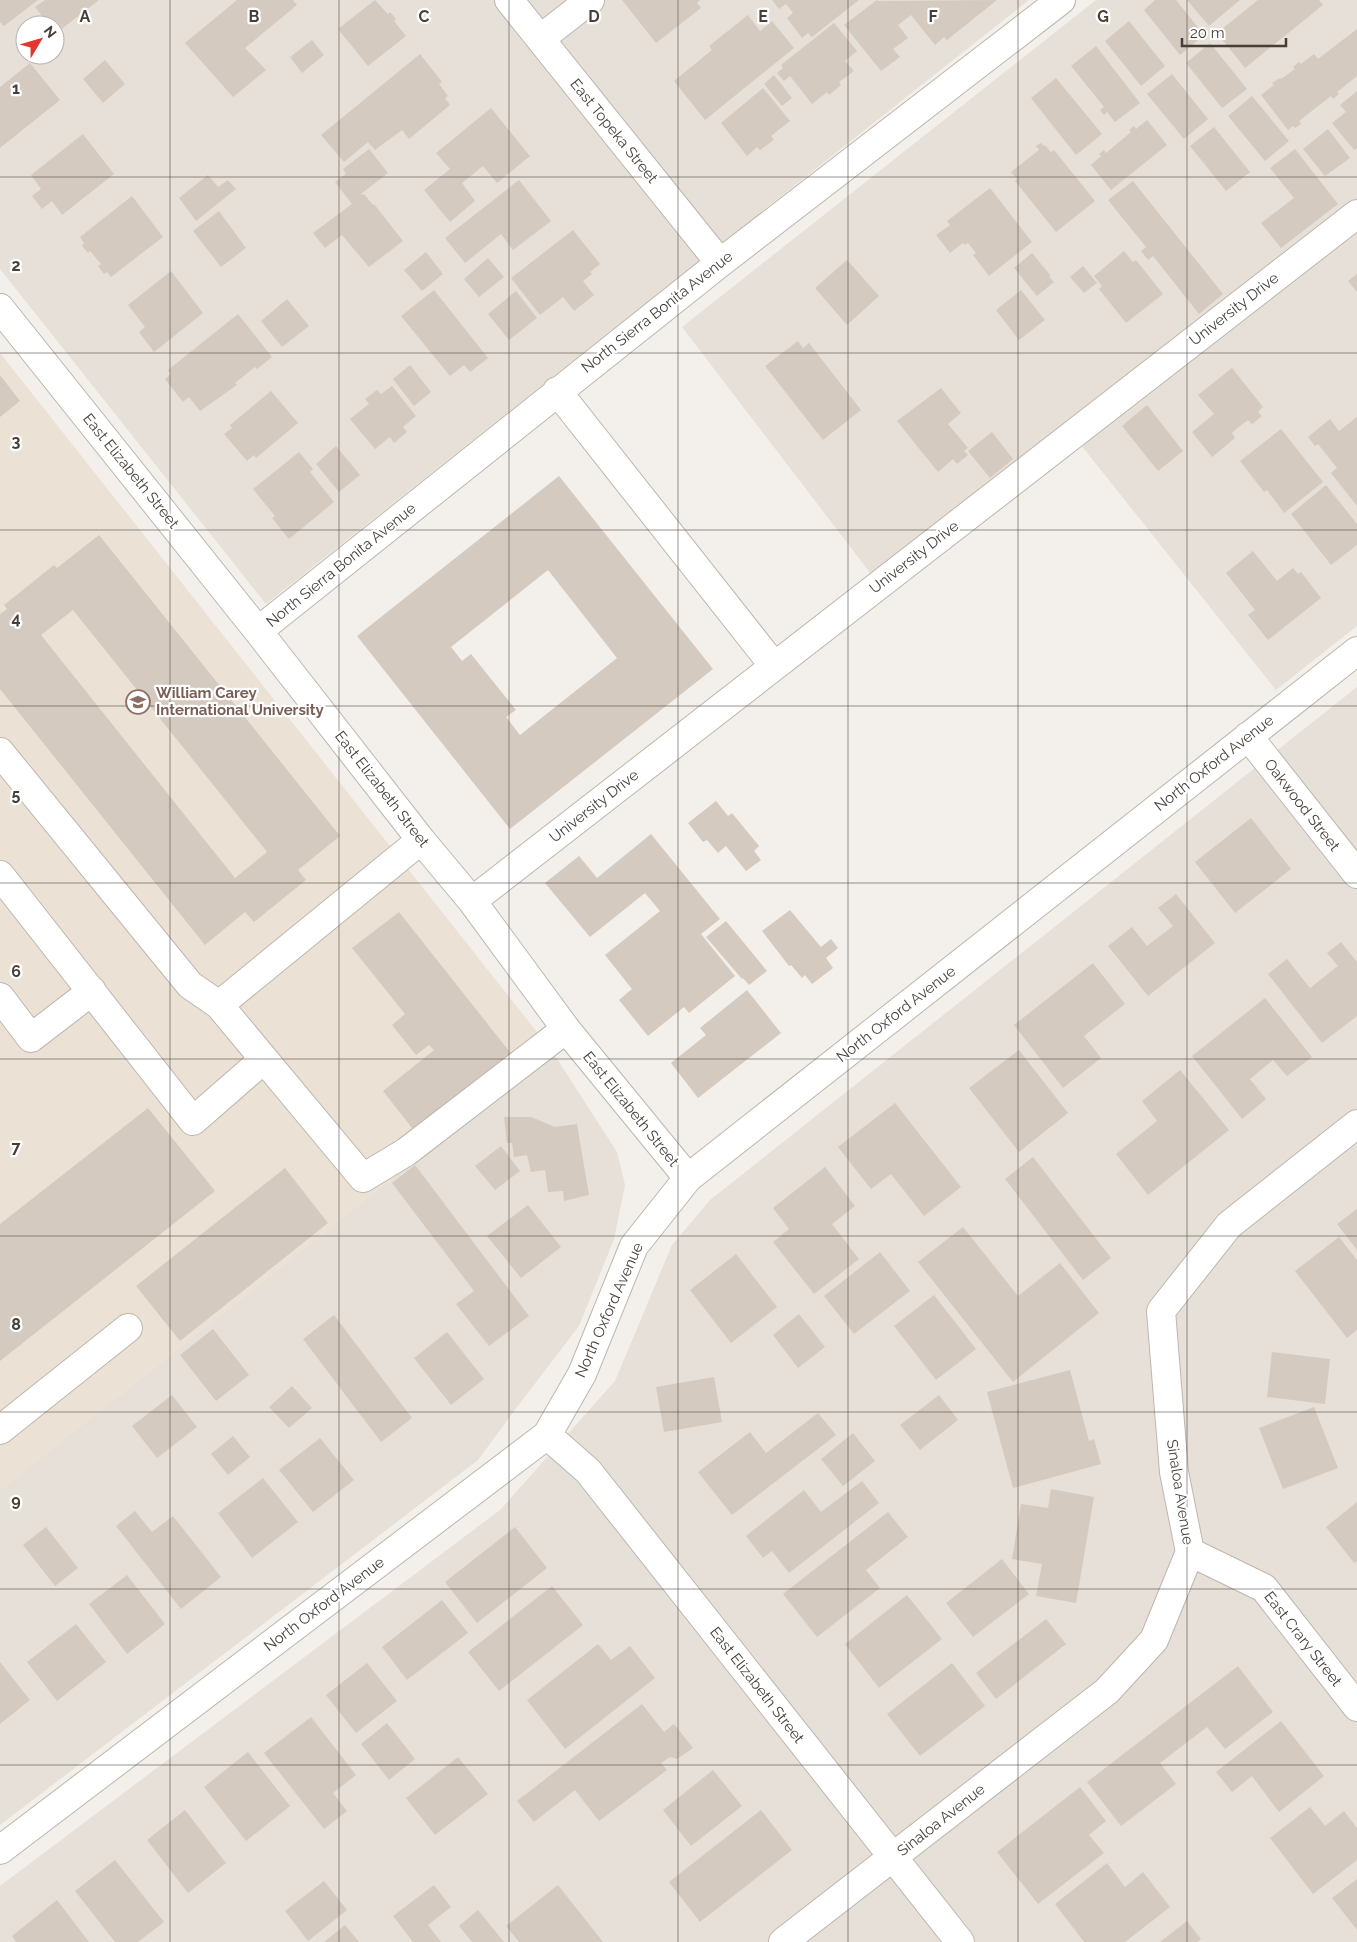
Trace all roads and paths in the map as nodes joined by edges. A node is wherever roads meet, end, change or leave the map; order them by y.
1 (509, 0) edge
2 (590, 0) edge
3 (1061, 0) edge
4 (540, 39) junction
5 (1357, 214) edge
6 (720, 263) junction
7 (0, 308) edge
8 (557, 391) junction
9 (258, 631) junction
10 (1357, 651) edge
11 (774, 666) junction
12 (1248, 736) junction
13 (0, 752) edge
14 (421, 840) junction
15 (1357, 874) edge
16 (0, 875) edge
17 (472, 901) junction
18 (92, 991) junction
19 (0, 997) edge
20 (219, 1005) junction
21 (566, 1029) junction
22 (264, 1059) junction
23 (1357, 1124) edge
24 (688, 1178) junction
25 (128, 1328) dead end
26 (0, 1430) edge
27 (547, 1435) junction
28 (1190, 1552) junction
29 (1357, 1707) edge
30 (0, 1850) edge
31 (894, 1858) junction
32 (783, 1942) edge
33 (960, 1942) edge

1 - 4 street, East Topeka Street
2 - 4 street
3 - 6 street, North Sierra Bonita Avenue
4 - 6 street, East Topeka Street
5 - 11 street, University Drive
6 - 8 street, North Sierra Bonita Avenue
7 - 9 street, East Elizabeth Street
8 - 9 street, North Sierra Bonita Avenue
8 - 11 street
9 - 14 street, East Elizabeth Street
10 - 12 street, North Oxford Avenue
11 - 17 street, University Drive
12 - 15 street, Oakwood Street
12 - 24 street, North Oxford Avenue
13 - 20 street
14 - 17 street, East Elizabeth Street
14 - 20 street
16 - 18 street
17 - 21 street, East Elizabeth Street
18 - 19 street
18 - 22 street
20 - 22 street
21 - 22 street
21 - 24 street, East Elizabeth Street
23 - 28 street, Sinaloa Avenue
24 - 27 street, North Oxford Avenue
25 - 26 street
27 - 30 street, North Oxford Avenue
27 - 31 street, East Elizabeth Street
28 - 29 street, East Crary Street
28 - 31 street, Sinaloa Avenue
31 - 32 street, Sinaloa Avenue
31 - 33 street, East Elizabeth Street

